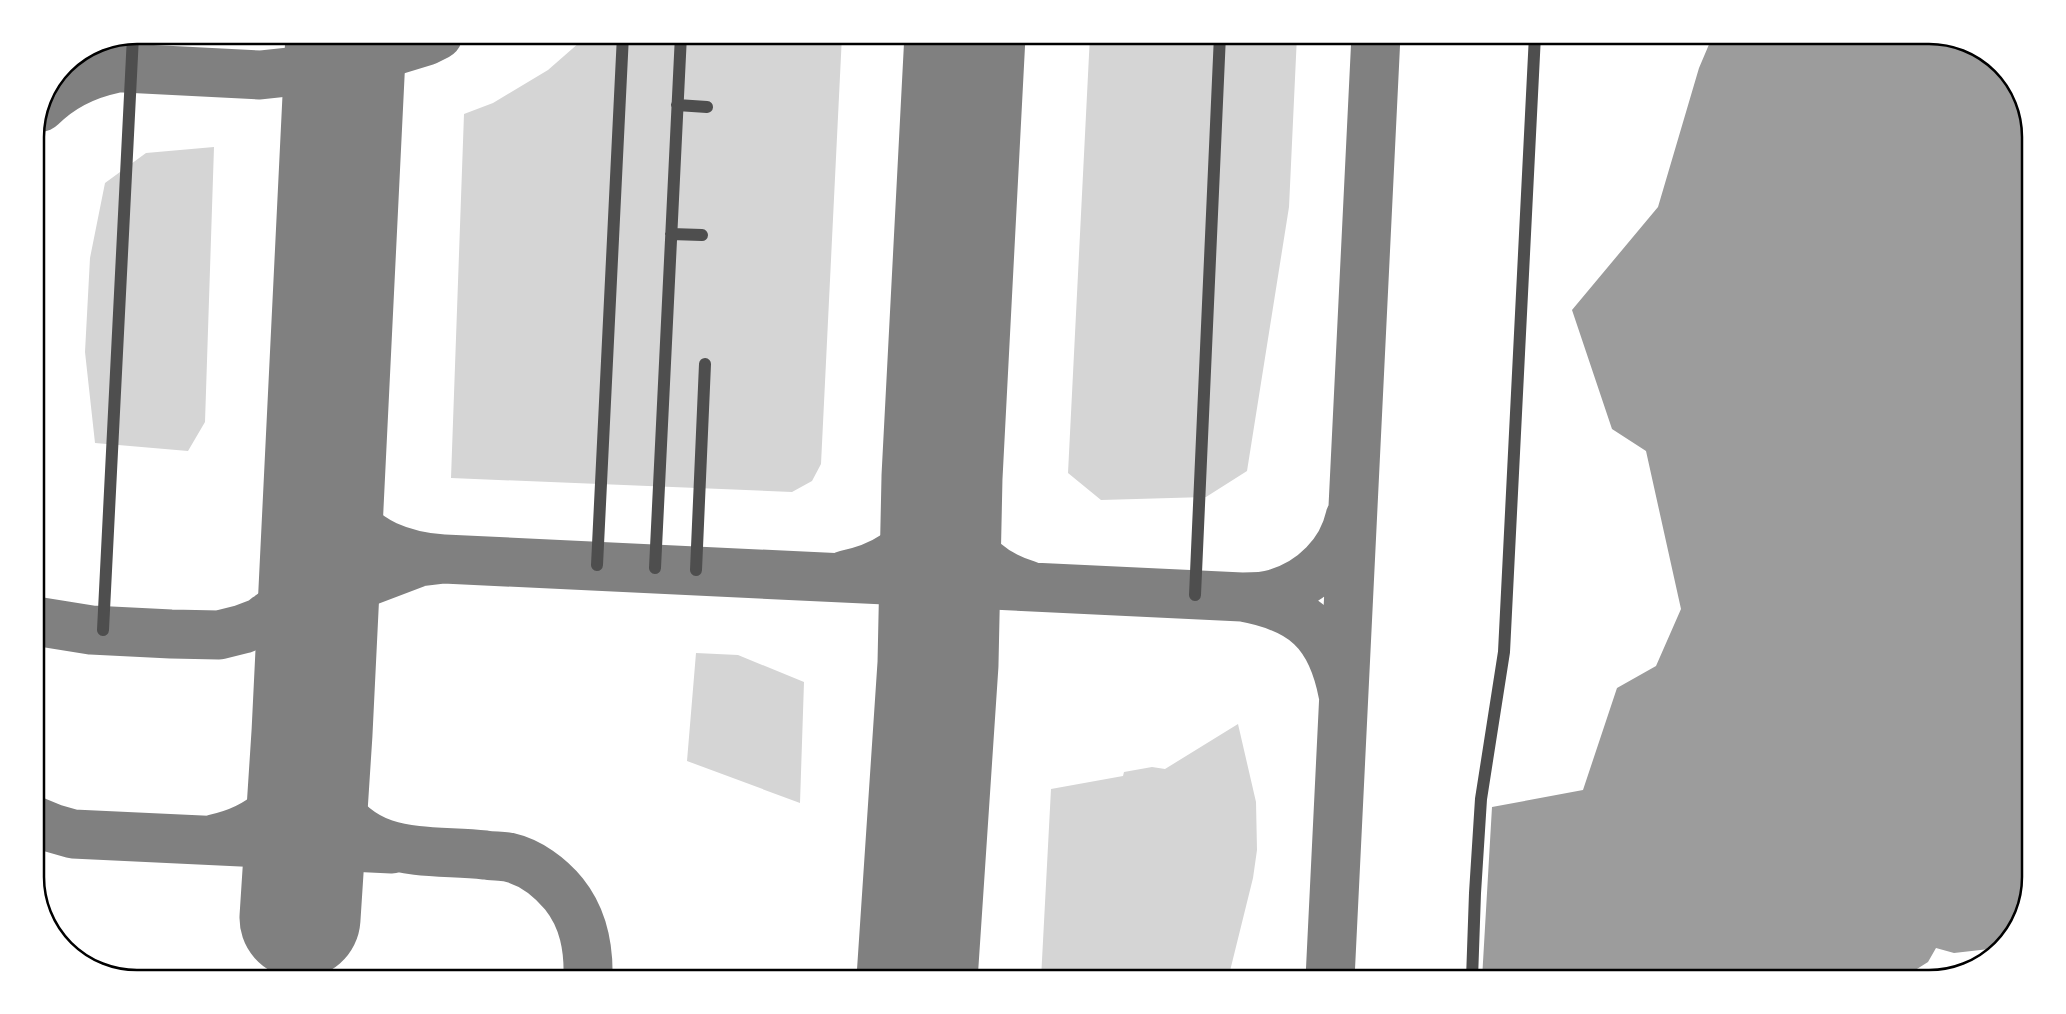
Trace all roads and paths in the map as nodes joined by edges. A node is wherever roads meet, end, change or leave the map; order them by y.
1 (133, 44) edge
2 (623, 44) edge
3 (681, 44) edge
4 (1220, 44) edge
5 (1535, 44) edge
6 (678, 106) junction
7 (707, 107) dead end
8 (671, 234) junction
9 (702, 235) dead end
10 (705, 364) dead end
11 (597, 565) dead end
12 (655, 568) dead end
13 (696, 570) dead end
14 (1195, 595) dead end
15 (103, 630) dead end
16 (1472, 970) edge

1 - 15 lane
2 - 11 lane
3 - 6 lane
4 - 14 lane
5 - 16 lane
6 - 7 lane
6 - 8 lane
8 - 9 lane
8 - 12 lane
10 - 13 lane

